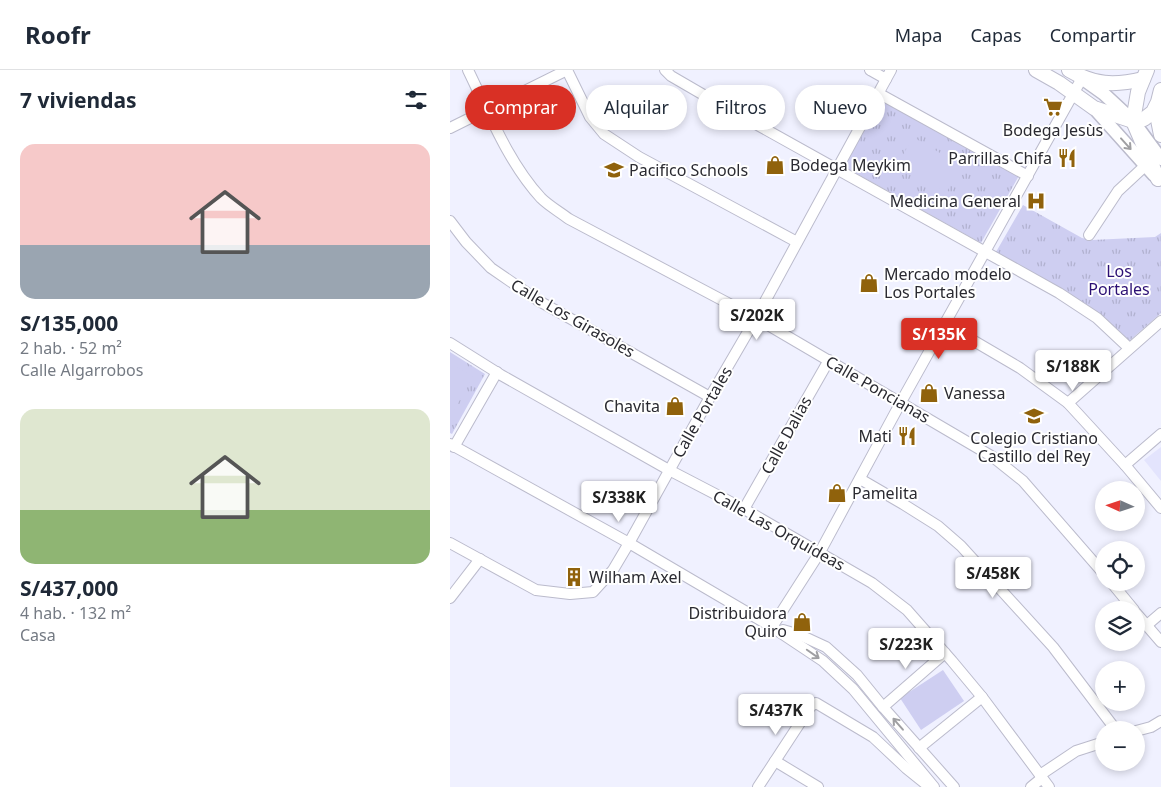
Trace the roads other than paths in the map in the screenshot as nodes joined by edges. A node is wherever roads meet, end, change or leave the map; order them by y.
1 (468, 70) edge
2 (567, 70) edge
3 (665, 70) edge
4 (870, 70) edge
5 (1036, 70) edge
6 (1069, 70) edge
7 (888, 74) edge
8 (1145, 74) edge
9 (1082, 78) junction
10 (475, 85) edge
11 (536, 85) edge
12 (1074, 93) junction
13 (1159, 96) edge
14 (885, 97) edge
15 (1094, 108) junction
16 (465, 120) edge
17 (1133, 121) junction
18 (450, 128) edge
19 (498, 130) edge
20 (858, 130) edge
21 (1161, 135) edge
22 (1161, 159) edge
23 (1146, 165) junction
24 (836, 169) junction
25 (1028, 176) junction
26 (1159, 181) edge
27 (450, 221) edge
28 (1089, 235) dead end
29 (797, 242) junction
30 (984, 253) junction
31 (756, 318) junction
32 (1161, 321) edge
33 (945, 324) junction
34 (450, 343) edge
35 (1130, 348) junction
36 (829, 360) junction
37 (497, 372) junction
38 (710, 397) junction
39 (901, 402) junction
40 (1068, 403) junction
41 (1161, 434) edge
42 (452, 445) edge
43 (1125, 465) junction
44 (669, 470) junction
45 (860, 479) junction
46 (1161, 508) edge
47 (744, 509) junction
48 (450, 543) edge
49 (629, 543) junction
50 (820, 552) junction
51 (480, 559) junction
52 (1095, 564) edge
53 (1118, 591) edge
54 (450, 598) edge
55 (1127, 601) edge
56 (1161, 613) edge
57 (1146, 625) joint
58 (772, 627) junction
59 (1161, 642) edge
60 (945, 653) junction
61 (982, 697) junction
62 (883, 707) junction
63 (1109, 721) edge
64 (1161, 721) edge
65 (1145, 729) edge
66 (1095, 745) edge
67 (919, 748) junction
68 (775, 761) junction
69 (800, 775) junction
70 (1041, 776) junction
71 (758, 787) edge
72 (800, 787) edge
73 (818, 787) edge
74 (930, 787) edge
75 (934, 787) edge
76 (954, 787) edge
77 (1031, 787) edge
78 (1049, 787) edge

1 - 10 street, Calle Poncianas
2 - 11 street
2 - 29 street
3 - 24 street
4 - 7 street
5 - 12 main road
6 - 9 main road
8 - 9 main road
8 - 17 main road
9 - 12 street
9 - 17 street
12 - 15 main road
12 - 25 street
13 - 17 main road
13 - 21 main road
14 - 25 street
15 - 17 main road
15 -> 23 street
16 - 18 street
17 - 22 street
17 - 26 main road
19 - 31 street, Calle Poncianas
20 - 24 street, Calle Portales
23 - 26 street
23 - 28 street
24 - 29 street, Calle Portales
24 - 30 street
25 - 30 street
27 - 38 street, Calle Los Girasoles
29 - 31 street, Calle Portales
30 - 33 street
30 - 35 street
31 - 36 street, Calle Poncianas
31 - 38 street, Calle Portales
32 - 35 street
33 - 39 street
33 - 40 street
34 - 37 street, Calle Las Orquídeas
35 - 40 street
36 - 39 street, Calle Poncianas
36 - 47 street, Calle Dalias
37 - 42 street
37 - 44 street, Calle Las Orquídeas
38 - 44 street, Calle Portales
39 - 45 street
39 - 52 street, Calle Poncianas
40 - 43 street
41 - 43 street
42 - 49 street
43 - 46 street
44 - 47 street, Calle Las Orquídeas
44 - 49 street, Calle Portales
45 - 50 street
45 - 63 street
47 - 50 street, Calle Las Orquídeas
48 - 51 street
49 - 51 street, Calle Portales
49 - 58 street
50 - 58 street
50 - 60 street, Calle Las Orquídeas
51 - 54 street
53 - 55 street
56 - 57 street
57 - 59 street
58 - 62 street
58 -> 75 street
60 - 61 street, Calle Las Orquídeas
60 - 62 street
61 - 67 street
61 - 70 street, Calle Las Orquídeas
67 -> 62 street
64 - 65 street
66 - 70 street
67 - 76 street
68 - 69 street
68 - 71 street
68 - 74 street
69 - 72 street
69 - 73 street
70 - 77 street
70 - 78 street, Calle Las Orquídeas

